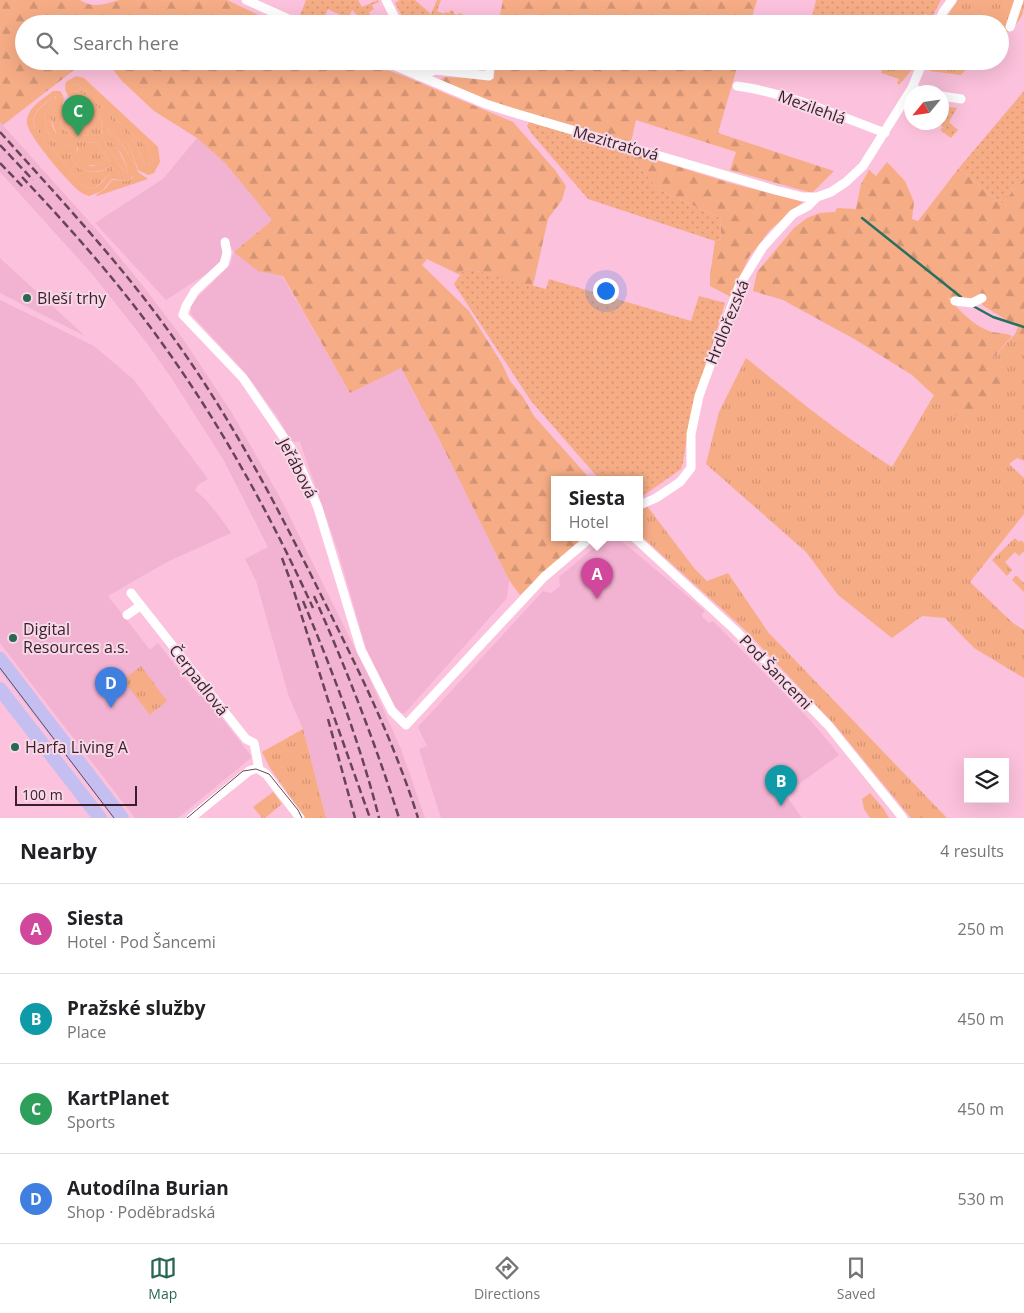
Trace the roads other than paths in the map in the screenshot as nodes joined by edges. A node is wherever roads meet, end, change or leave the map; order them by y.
1 (246, 0) edge
2 (386, 0) edge
3 (952, 0) edge
4 (1019, 0) edge
5 (280, 15) edge
6 (394, 15) edge
7 (942, 15) edge
8 (1010, 27) dead end
9 (404, 70) edge
10 (417, 70) edge
11 (436, 70) edge
12 (436, 70) edge
13 (489, 70) edge
14 (919, 70) edge
15 (418, 76) junction
16 (913, 85) edge
17 (736, 86) dead end
18 (949, 97) edge
19 (961, 99) dead end
20 (904, 101) edge
21 (885, 133) junction
22 (817, 197) junction
23 (225, 242) dead end
24 (982, 298) dead end
25 (955, 301) dead end
26 (643, 503) edge
27 (587, 541) edge
28 (638, 541) edge
29 (131, 593) dead end
30 (140, 606) junction
31 (127, 615) dead end
32 (0, 659) edge
33 (0, 689) edge
34 (256, 768) junction
35 (100, 818) edge
36 (122, 818) edge
37 (191, 818) edge
38 (300, 818) edge
39 (903, 818) edge

1 - 5 street
2 - 6 street
3 - 7 street
4 - 8 street
9 - 15 street, Mezitraťová
10 - 15 street
11 - 13 street
12 - 15 street
14 - 16 street, Hrdlořezská
15 - 22 street, Mezitraťová
17 - 21 street, Mezilehlá
18 - 19 street
20 - 21 street, Hrdlořezská
21 - 22 street, Hrdlořezská
22 - 26 street, Hrdlořezská
23 - 27 street, Jeřábová
24 - 25 street
28 - 39 street, Pod Šancemi
29 - 30 street, Čerpadlová
30 - 31 street
30 - 34 street, Čerpadlová
32 - 36 main road
33 - 35 main road
34 - 37 street
34 - 38 street

